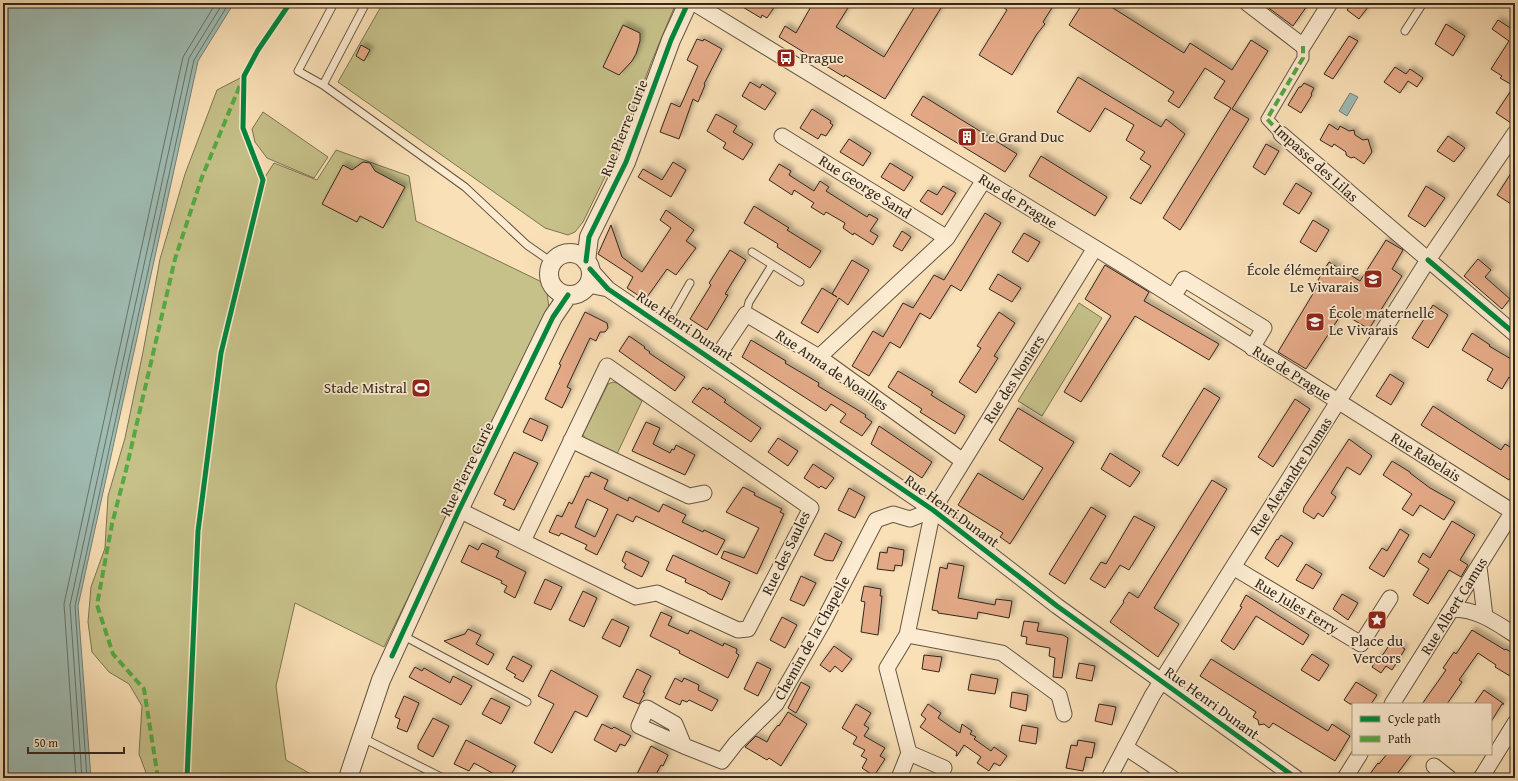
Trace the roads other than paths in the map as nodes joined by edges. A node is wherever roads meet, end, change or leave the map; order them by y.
1 (334, 3) edge
2 (366, 3) edge
3 (688, 3) edge
4 (694, 3) edge
5 (1247, 3) edge
6 (1330, 3) edge
7 (1423, 3) edge
8 (1405, 31) dead end
9 (1303, 46) junction
10 (323, 85) junction
11 (1515, 133) edge
12 (1281, 134) joint
13 (782, 136) dead end
14 (984, 180) junction
15 (589, 237) junction
16 (947, 238) junction
17 (1095, 248) junction
18 (752, 252) dead end
19 (570, 254) junction
20 (1428, 260) junction
21 (553, 263) junction
22 (772, 265) junction
23 (588, 272) junction
24 (800, 282) dead end
25 (690, 283) dead end
26 (562, 292) junction
27 (1173, 297) junction
28 (746, 314) junction
29 (665, 327) junction
30 (1515, 334) edge
31 (1252, 348) junction
32 (819, 357) junction
33 (715, 360) junction
34 (1338, 402) junction
35 (571, 440) junction
36 (963, 461) junction
37 (704, 493) dead end
38 (460, 510) junction
39 (933, 510) junction
40 (1514, 511) edge
41 (523, 541) junction
42 (1233, 567) junction
43 (1479, 567) junction
44 (1390, 598) dead end
45 (1452, 609) junction
46 (1485, 616) junction
47 (402, 635) junction
48 (907, 635) junction
49 (1515, 635) edge
50 (1162, 681) junction
51 (527, 702) dead end
52 (1393, 703) edge
53 (1064, 714) dead end
54 (1515, 723) edge
55 (362, 737) junction
56 (684, 746) dead end
57 (1125, 748) junction
58 (909, 753) junction
59 (1359, 755) edge
60 (1434, 766) dead end
61 (944, 768) dead end
62 (348, 778) edge
63 (443, 778) edge
64 (899, 778) edge
65 (1109, 778) edge
66 (1172, 778) edge
67 (1296, 778) edge
68 (1345, 778) edge
69 (1449, 778) edge
70 (1481, 778) edge

1 - 10 lane
2 - 10 lane
3 - 15 street, Rue Pierre Curie
4 - 14 street, Rue de Prague
5 - 9 street
6 - 9 street
7 - 8 lane
9 - 12 street, Impasse des Lilas
10 - 21 lane
11 - 20 street, Rue Alexandre Dumas
12 - 20 street, Impasse des Lilas
13 - 16 street, Rue George Sand
14 - 16 street
14 - 17 street, Rue de Prague
15 - 19 street, Rue Pierre Curie
15 - 23 street, Rue Pierre Curie
16 - 32 street
17 - 27 street, Rue de Prague
17 - 36 street, Rue des Noniers
18 - 22 lane
19 - 21 street
19 - 23 street
20 - 30 street, Impasse des Lilas
20 - 34 street, Rue Alexandre Dumas
21 - 26 street
22 - 24 lane
22 - 28 lane
23 - 26 street
23 - 29 street, Rue Henri Dunant
25 - 29 lane
26 - 38 street, Rue Pierre Curie
27 - 31 street, Rue de Prague
27 - 31 street
28 - 32 street, Rue Anna de Noailles
28 - 33 street
29 - 33 street, Rue Henri Dunant
31 - 34 street, Rue de Prague
32 - 36 street, Rue Anna de Noailles
33 - 39 street, Rue Henri Dunant
34 - 40 street, Rue Rabelais
34 - 42 street, Rue Alexandre Dumas
35 - 37 street
35 - 41 street, Rue des Saules
35 - 41 street, Rue des Saules
36 - 39 street, Rue des Noniers
38 - 41 street, Rue des Saules
38 - 47 street, Rue Pierre Curie
39 - 48 street, Rue des Noniers
39 - 50 street, Rue Henri Dunant
39 - 56 street, Chemin de la Chapelle
40 - 43 street, Rue Albert Camus
42 - 44 street, Rue Jules Ferry
42 - 50 street, Rue Alexandre Dumas
43 - 45 street, Rue Albert Camus
43 - 46 street
45 - 46 street
45 - 52 street, Rue Albert Camus
46 - 49 street
47 - 51 lane
47 - 55 street, Rue Pierre Curie
48 - 53 street
48 - 58 street, Rue des Noniers
50 - 57 street, Rue Alexandre Dumas
50 - 67 street, Rue Henri Dunant
54 - 70 street
55 - 62 street, Rue Pierre Curie
55 - 63 lane
57 - 65 street, Rue Alexandre Dumas
57 - 66 street
58 - 61 street
58 - 64 street
59 - 68 street
60 - 69 street

